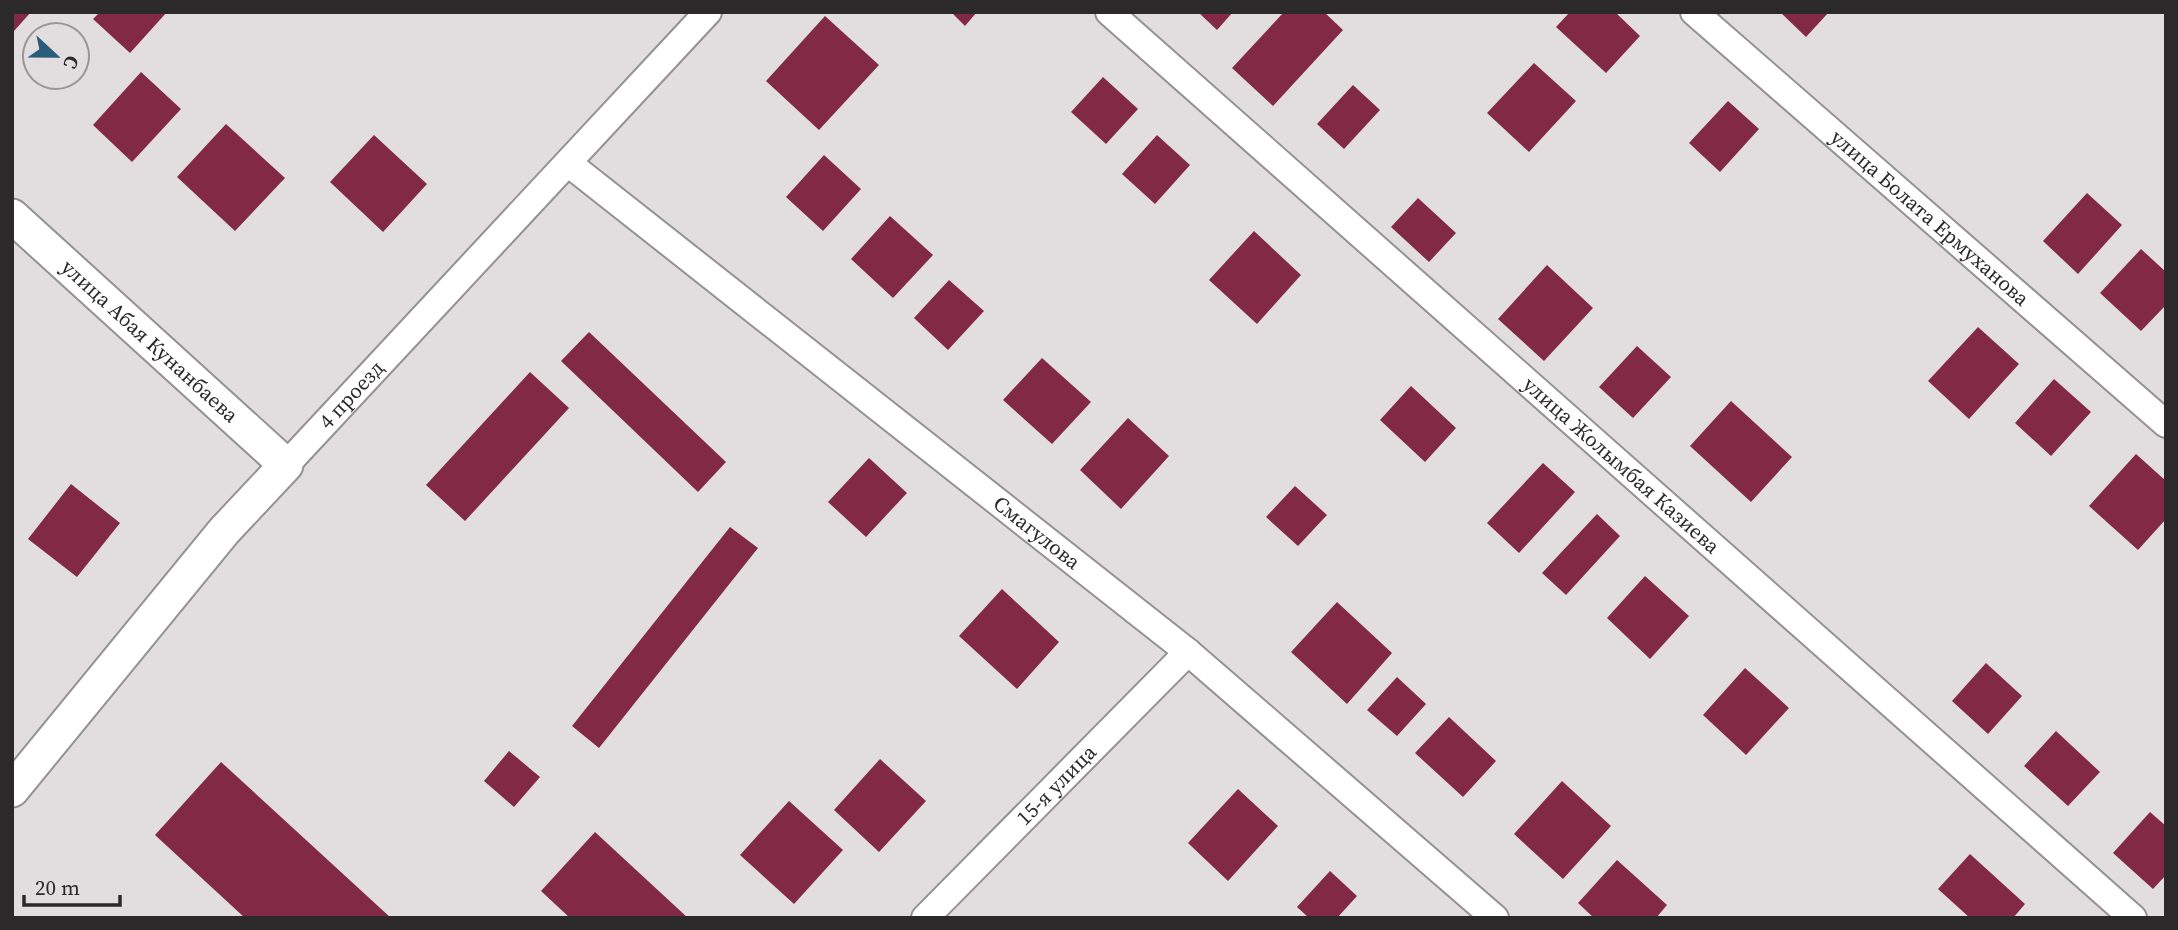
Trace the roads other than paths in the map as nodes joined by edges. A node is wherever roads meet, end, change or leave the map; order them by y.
1 (708, 12) edge
2 (1109, 12) edge
3 (1694, 12) edge
4 (568, 163) junction
5 (12, 216) edge
6 (2166, 425) edge
7 (286, 465) junction
8 (1188, 652) junction
9 (12, 790) edge
10 (925, 918) edge
11 (1495, 918) edge
12 (2133, 918) edge

1 - 4 street, 4 проезд
2 - 12 street, улица Жолымбая Казиева
3 - 6 street, улица Болата Ермуханова
4 - 7 street, 4 проезд
4 - 8 street, Смагулова
5 - 7 street, улица Абая Кунанбаева
7 - 9 street, 4 проезд
8 - 10 street, 15-я улица
8 - 11 street, Смагулова

